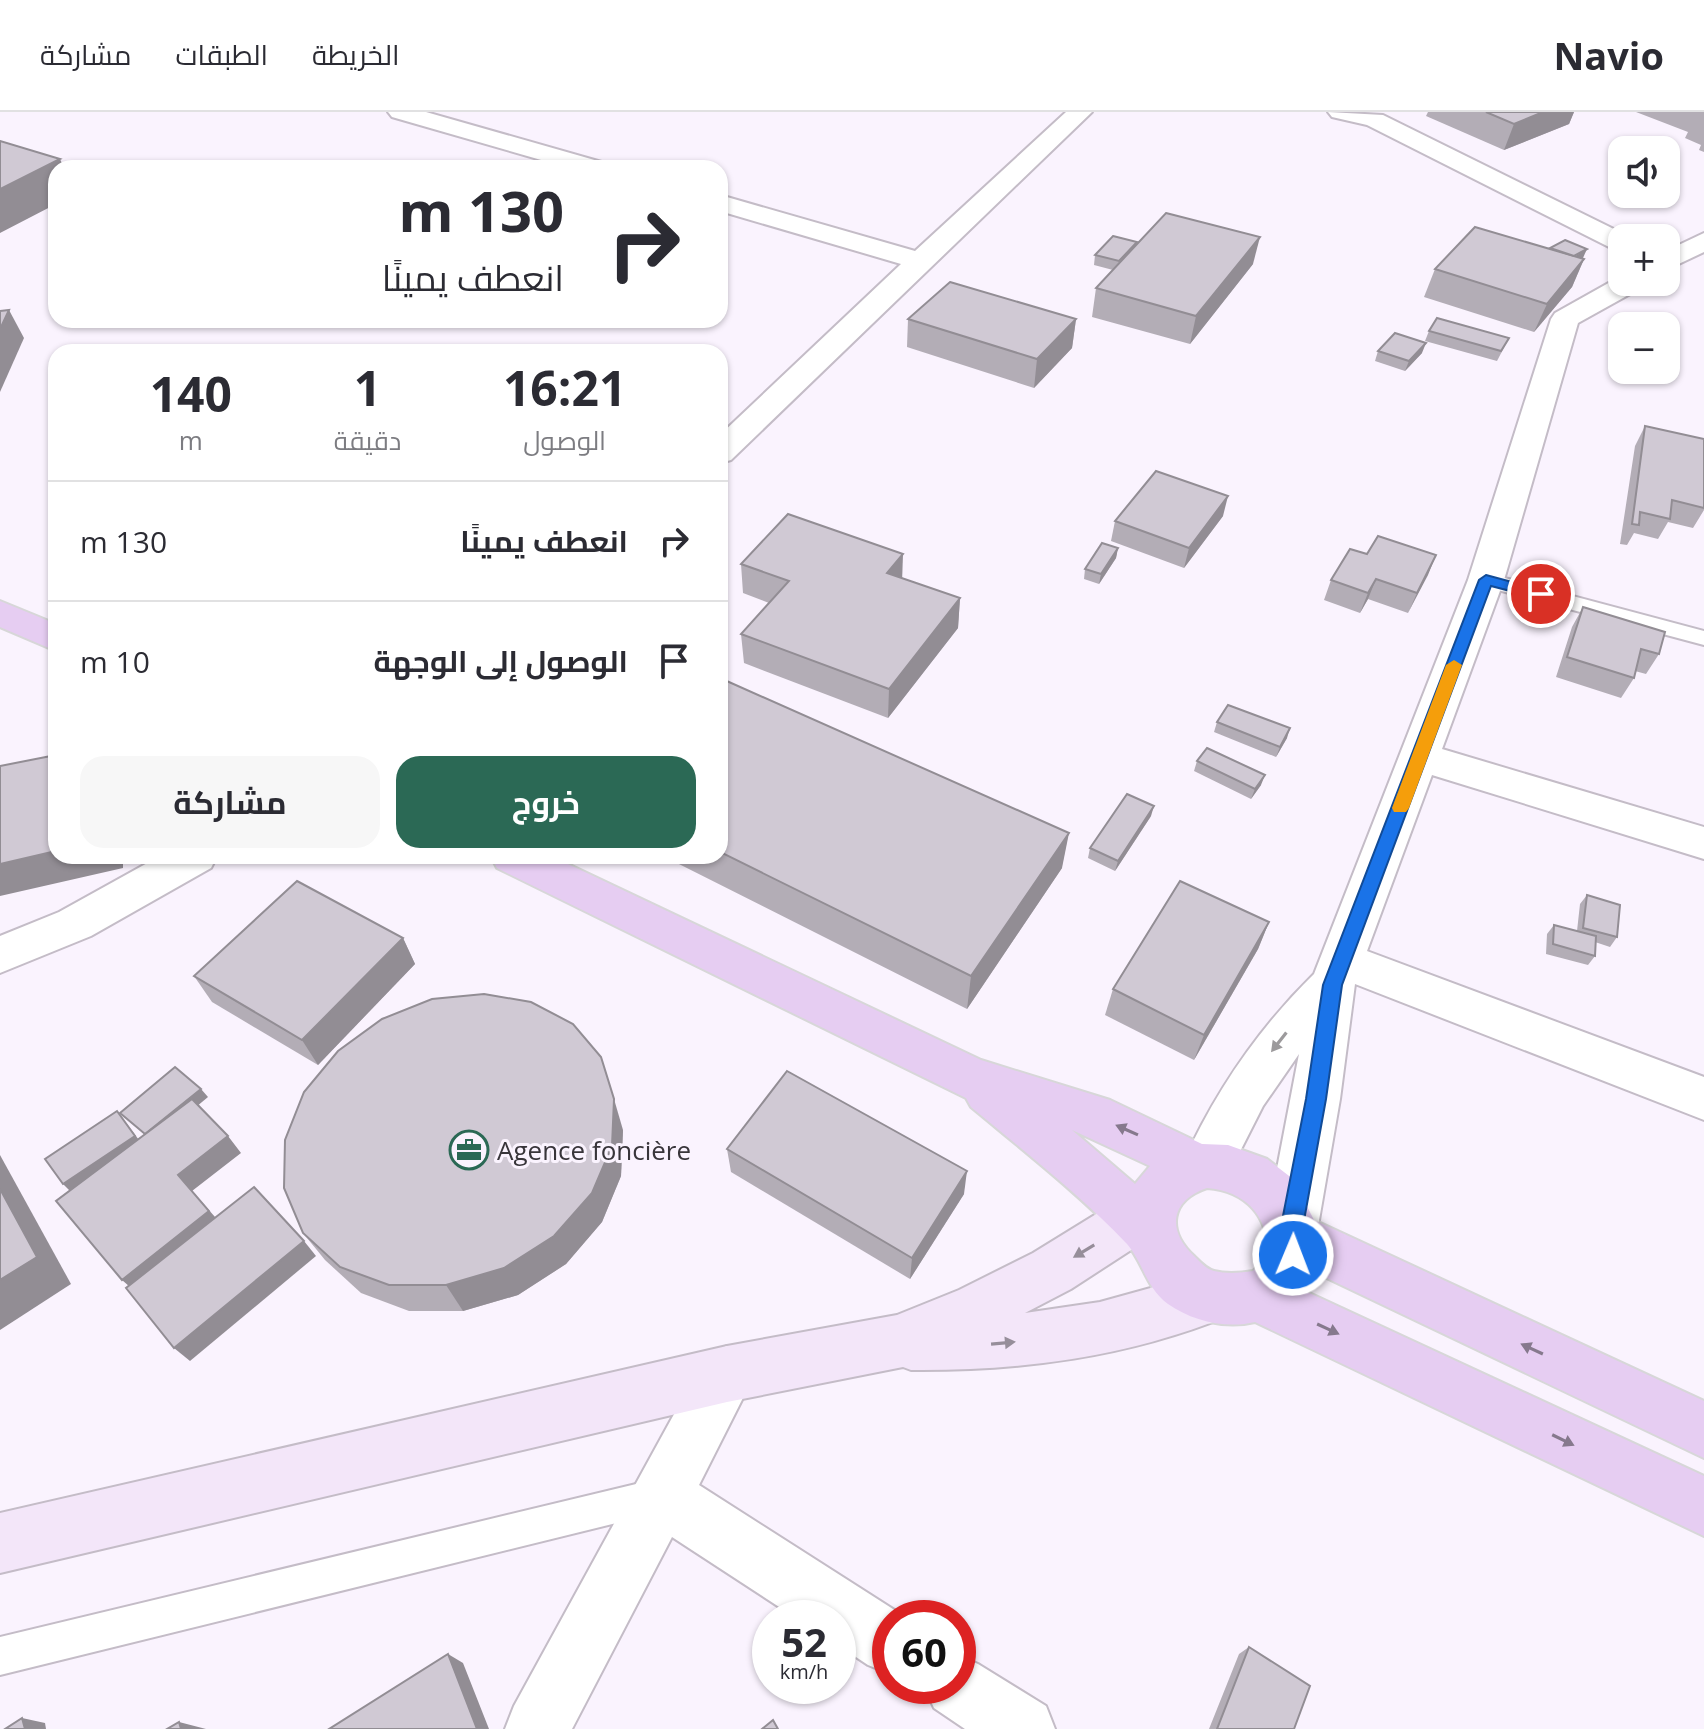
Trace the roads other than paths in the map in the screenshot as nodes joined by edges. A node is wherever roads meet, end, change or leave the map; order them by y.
1 (400, 112) edge
2 (1080, 112) edge
3 (1340, 112) edge
4 (568, 160) edge
5 (728, 205) edge
6 (1608, 236) edge
7 (1704, 241) edge
8 (1680, 254) edge
9 (920, 261) junction
10 (1608, 295) edge
11 (728, 445) edge
12 (1486, 580) junction
13 (0, 613) edge
14 (48, 635) edge
15 (1704, 638) edge
16 (1420, 757) junction
17 (1704, 843) edge
18 (182, 864) edge
19 (529, 864) edge
20 (0, 955) edge
21 (1337, 973) junction
22 (970, 1078) junction
23 (1704, 1099) edge
24 (1201, 1166) junction
25 (1145, 1219) junction
26 (1293, 1231) junction
27 (1235, 1297) junction
28 (897, 1342) junction
29 (727, 1374) junction
30 (1704, 1430) edge
31 (661, 1495) junction
32 (1704, 1507) edge
33 (0, 1543) edge
34 (872, 1631) edge
35 (0, 1656) edge
36 (976, 1699) edge
37 (537, 1729) edge
38 (1023, 1729) edge

1 - 4 street
2 - 9 street
3 - 6 street
5 - 9 street
7 - 8 street
9 - 11 street
10 - 12 street
12 - 15 lane
12 - 16 street
13 - 14 main road
16 - 17 street
16 - 21 street
18 - 20 street
19 - 22 main road
21 - 23 street
21 -> 24 street
21 - 26 street
24 -> 22 main road
22 - 25 main road
24 - 25 main road
24 - 26 main road
25 - 27 main road
25 -> 28 main road
26 - 27 main road
30 -> 26 main road
28 -> 27 main road
27 -> 32 main road
28 - 29 main road
29 - 31 street
29 - 33 main road
31 - 34 street
31 - 35 lane
31 - 37 street
36 - 38 street

